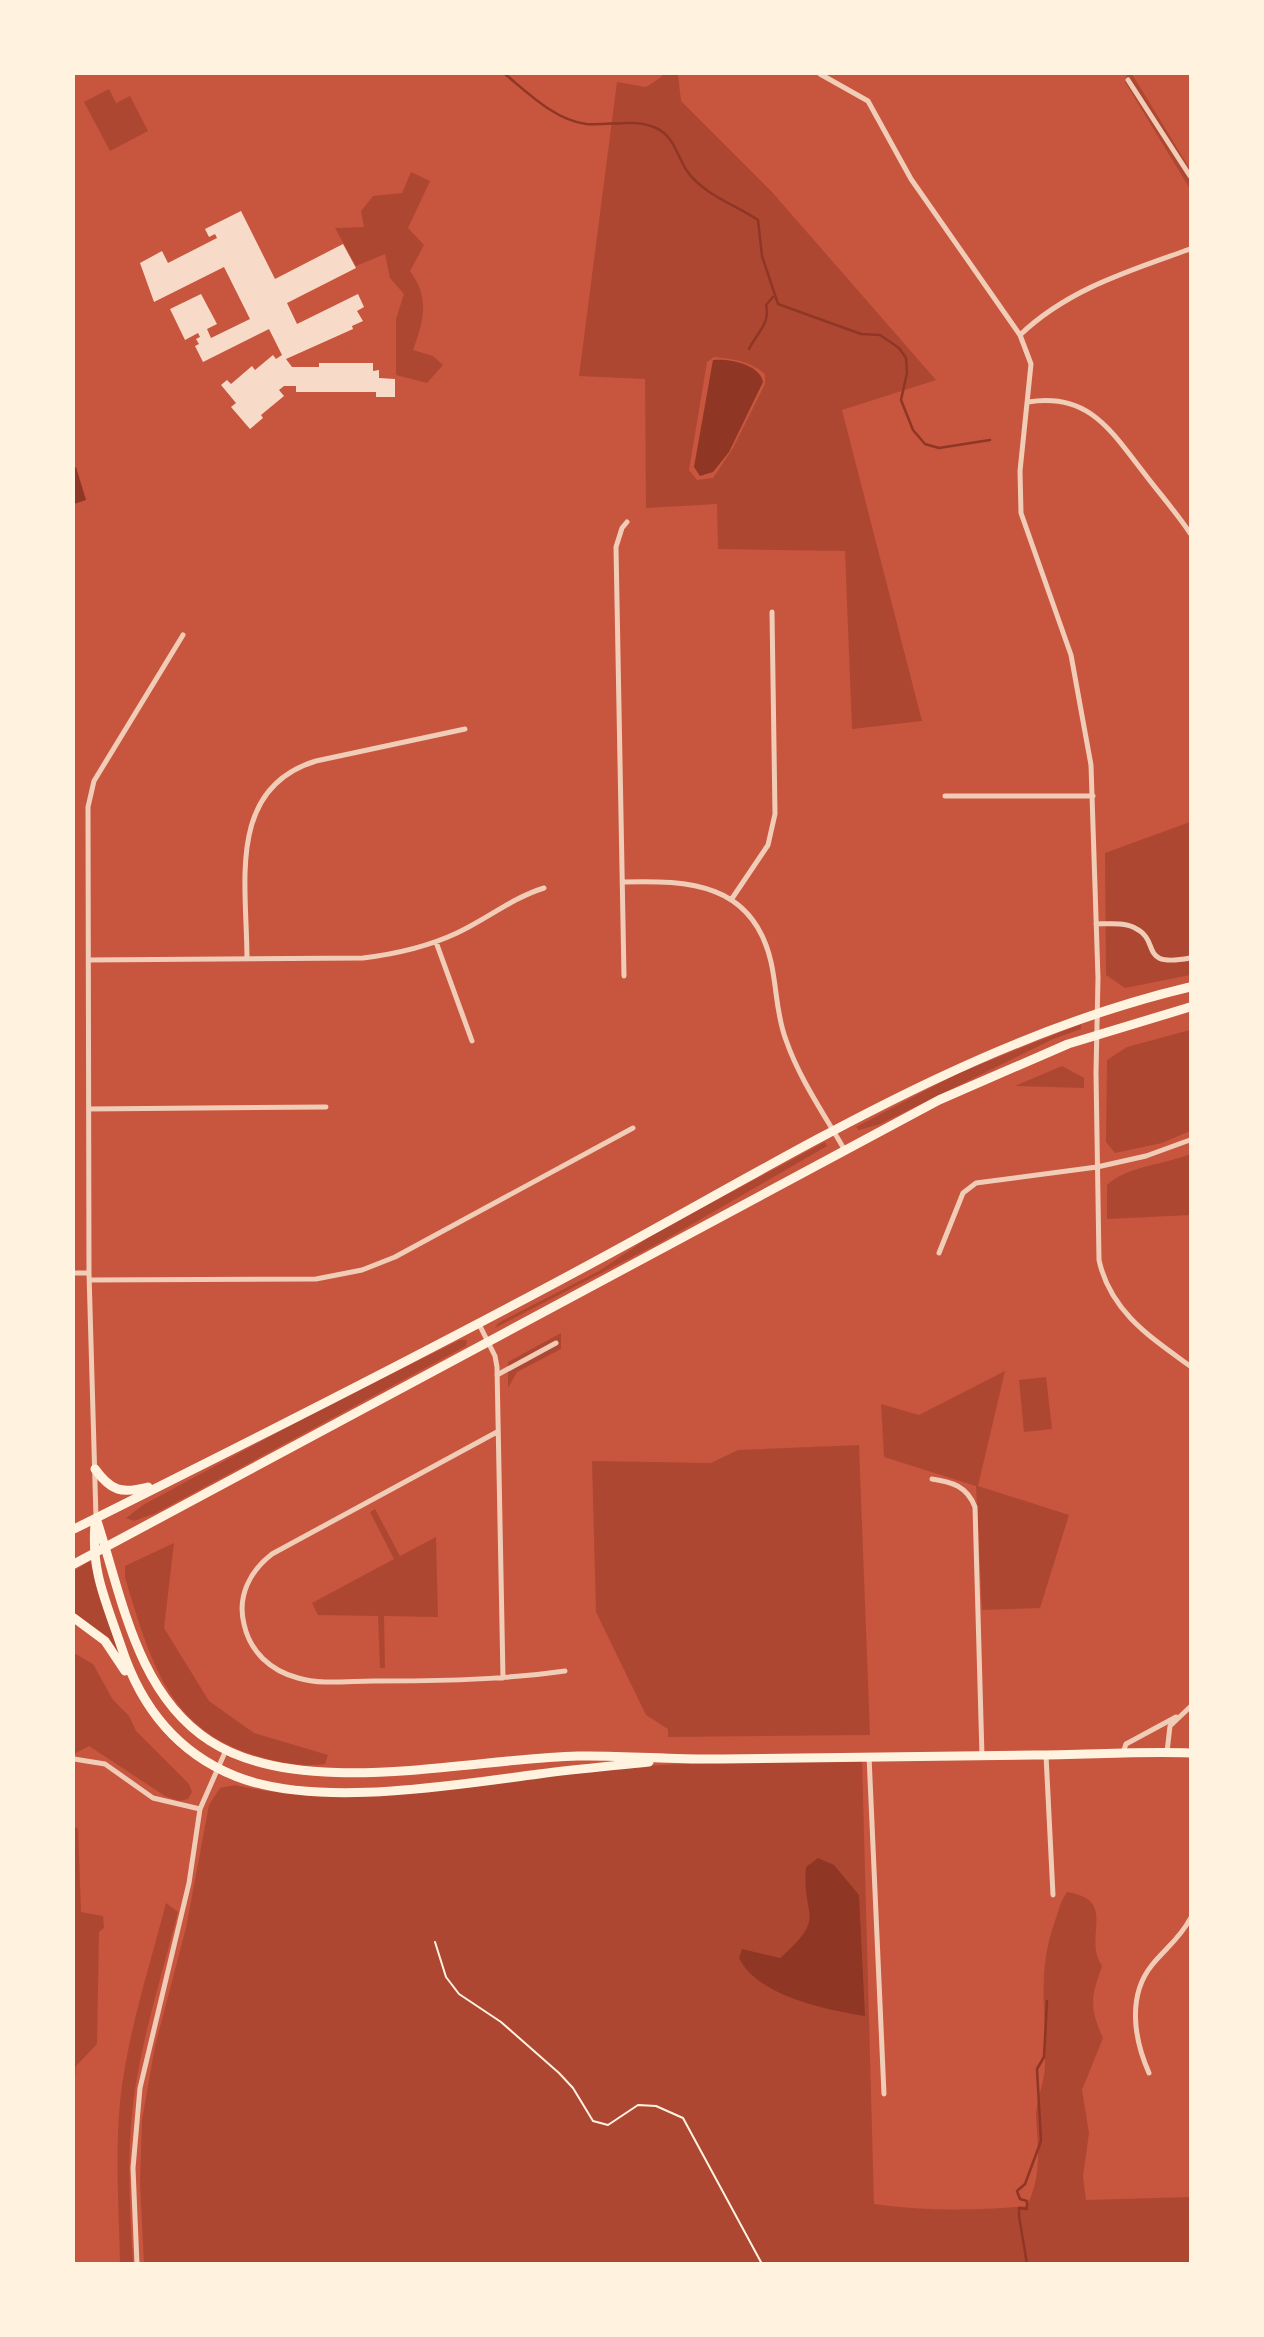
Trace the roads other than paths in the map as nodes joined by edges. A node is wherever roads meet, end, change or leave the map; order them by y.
1 (820, 74) edge
2 (1128, 80) dead end
3 (1191, 176) edge
4 (1191, 248) edge
5 (1020, 335) junction
6 (1028, 402) junction
7 (628, 523) dead end
8 (1191, 533) edge
9 (772, 612) dead end
10 (183, 635) dead end
11 (465, 729) dead end
12 (945, 796) dead end
13 (1093, 796) junction
14 (622, 882) junction
15 (544, 888) dead end
16 (732, 900) junction
17 (1096, 924) junction
18 (436, 942) junction
19 (1191, 957) edge
20 (247, 959) junction
21 (88, 960) junction
22 (624, 976) dead end
23 (1191, 987) edge
24 (1191, 1007) edge
25 (1097, 1013) junction
26 (1097, 1035) junction
27 (472, 1041) dead end
28 (326, 1107) dead end
29 (89, 1109) junction
30 (633, 1128) dead end
31 (835, 1132) junction
32 (1191, 1140) edge
33 (844, 1149) junction
34 (1097, 1167) junction
35 (939, 1252) dead end
36 (74, 1273) edge
37 (89, 1273) junction
38 (90, 1280) junction
39 (479, 1324) junction
40 (488, 1341) junction
41 (556, 1343) dead end
42 (1191, 1366) edge
43 (497, 1375) junction
44 (497, 1433) junction
45 (95, 1469) junction
46 (932, 1479) dead end
47 (166, 1482) junction
48 (96, 1518) junction
49 (74, 1529) edge
50 (105, 1547) junction
51 (93, 1553) junction
52 (74, 1564) edge
53 (74, 1618) edge
54 (565, 1671) dead end
55 (503, 1678) junction
56 (138, 1692) junction
57 (1191, 1707) edge
58 (1176, 1717) junction
59 (226, 1750) junction
60 (1167, 1752) junction
61 (1123, 1753) junction
62 (1191, 1754) edge
63 (1046, 1755) junction
64 (869, 1756) junction
65 (982, 1756) junction
66 (74, 1759) edge
67 (668, 1760) junction
68 (217, 1768) junction
69 (200, 1810) junction
70 (1053, 1895) dead end
71 (1191, 1919) edge
72 (1149, 2073) dead end
73 (884, 2094) dead end
74 (137, 2263) edge

1 - 5 street
2 - 3 street
4 - 5 street
5 - 6 street
6 - 8 street
6 - 13 street
7 - 14 street
9 - 16 street
10 - 21 street
11 - 20 street
12 - 13 street
13 - 17 street
14 - 16 street
14 - 22 street
15 - 18 street
16 - 31 street
17 - 19 street
17 - 25 street
18 - 20 street
18 - 27 street
20 - 21 street
21 - 29 street
23 - 25 main road
24 - 26 main road
25 - 26 street
25 - 31 main road
26 - 33 main road
26 - 34 street
28 - 29 street
29 - 37 street
30 - 38 street
31 - 33 street
31 - 39 main road
32 - 34 street
33 - 40 main road
34 - 35 street
34 - 42 street
36 - 37 street
37 - 38 street
38 - 45 street
39 - 40 street
39 - 47 main road
40 - 43 street
40 - 50 main road
41 - 43 street
43 - 44 street
44 - 55 street
44 - 55 street
45 - 47 main road
45 - 48 street
46 - 65 street
47 - 48 main road
48 - 49 main road
48 - 50 main road
48 - 51 main road
50 - 51 main road
50 - 59 main road
51 - 52 main road
51 - 56 main road
53 - 56 main road
54 - 55 street
56 - 68 main road
57 - 58 street
58 - 60 street
58 - 61 street
59 - 67 main road
59 - 68 street
60 - 61 main road
60 - 62 main road
61 - 63 main road
63 - 65 main road
63 - 70 street
64 - 65 main road
64 - 67 main road
64 - 73 street
66 - 69 street
67 - 68 main road
68 - 69 street
69 - 74 street
71 - 72 street

